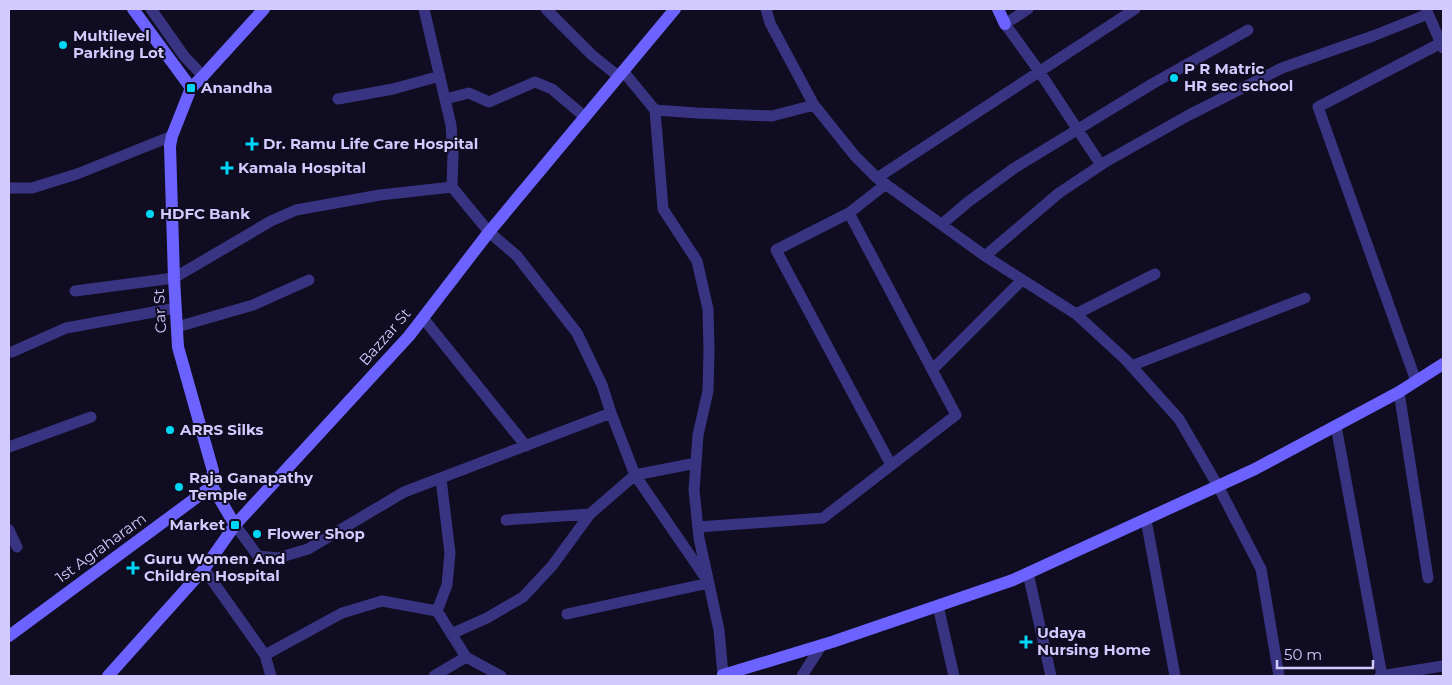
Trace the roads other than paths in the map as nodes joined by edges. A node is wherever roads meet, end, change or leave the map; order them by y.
1 (133, 9) edge
2 (151, 9) edge
3 (264, 9) edge
4 (424, 9) edge
5 (675, 9) edge
6 (766, 9) edge
7 (998, 9) edge
8 (1028, 9) edge
9 (1136, 9) edge
10 (553, 11) edge
11 (1427, 11) edge
12 (1005, 24) junction
13 (1248, 30) dead end
14 (1442, 45) edge
15 (1039, 71) junction
16 (621, 74) junction
17 (203, 76) junction
18 (440, 76) junction
19 (190, 88) junction
20 (338, 99) dead end
21 (445, 99) junction
22 (814, 105) junction
23 (655, 110) junction
24 (585, 117) junction
25 (1077, 129) junction
26 (172, 136) junction
27 (1100, 165) junction
28 (881, 181) junction
29 (452, 187) junction
30 (9, 188) edge
31 (849, 213) junction
32 (942, 224) junction
33 (489, 232) junction
34 (985, 256) junction
35 (1155, 274) dead end
36 (174, 278) junction
37 (308, 280) dead end
38 (1022, 280) junction
39 (75, 291) dead end
40 (1305, 298) dead end
41 (176, 308) junction
42 (1076, 314) junction
43 (423, 318) junction
44 (177, 327) junction
45 (9, 352) edge
46 (1443, 364) edge
47 (1131, 366) junction
48 (932, 370) junction
49 (1416, 381) junction
50 (1399, 392) junction
51 (611, 413) junction
52 (91, 417) dead end
53 (1336, 426) junction
54 (526, 446) junction
55 (9, 447) edge
56 (696, 463) junction
57 (891, 466) junction
58 (635, 475) junction
59 (441, 478) junction
60 (212, 486) junction
61 (1218, 486) junction
62 (590, 514) junction
63 (506, 520) dead end
64 (1146, 520) junction
65 (235, 525) junction
66 (698, 527) junction
67 (9, 530) edge
68 (17, 547) dead end
69 (204, 569) junction
70 (1028, 573) junction
71 (1428, 578) dead end
72 (709, 583) junction
73 (938, 606) junction
74 (436, 611) junction
75 (567, 614) dead end
76 (11, 630) edge
77 (451, 634) junction
78 (821, 646) junction
79 (265, 655) junction
80 (466, 657) junction
81 (1443, 666) edge
82 (1403, 674) edge
83 (108, 676) edge
84 (271, 676) edge
85 (434, 676) edge
86 (501, 676) edge
87 (723, 676) edge
88 (802, 676) edge
89 (954, 676) edge
90 (1051, 676) edge
91 (1175, 676) edge
92 (1279, 676) edge
93 (1381, 676) edge

1 - 19 main road
2 - 17 street
3 - 17 main road
4 - 18 street
5 - 16 main road, Bazzar St
6 - 22 street
7 - 12 main road
8 - 12 street
9 - 15 street
10 - 16 street
11 - 14 street
11 - 27 street
12 - 15 street
13 - 25 street
14 - 49 street
15 - 25 street
15 - 28 street
16 - 23 street
16 - 24 main road, Bazzar St
17 - 19 main road
18 - 20 street
18 - 21 street
19 - 26 main road, Car St
21 - 24 street
21 - 29 street
22 - 23 street
22 - 28 street
23 - 56 street
24 - 33 main road, Bazzar St
25 - 27 street
25 - 32 street
26 - 30 street
26 - 36 main road, Car St
27 - 34 street
28 - 31 street
28 - 32 street
29 - 33 street
29 - 36 street
31 - 48 street
31 - 57 street
32 - 34 street
33 - 43 main road, Bazzar St
33 - 51 street
34 - 38 street
35 - 42 street
36 - 39 street
36 - 41 main road, Car St
37 - 44 street
38 - 42 street
38 - 48 street
40 - 47 street
41 - 44 main road, Car St
41 - 45 street
42 - 47 street
43 - 54 street
43 - 65 main road, Bazzar St
44 - 60 main road, Car St
46 - 49 main road
47 - 61 street
48 - 57 street
49 - 50 main road
50 - 53 main road
50 - 71 street
51 - 54 street
51 - 58 street
52 - 55 street
53 - 61 main road
53 - 93 street
54 - 59 street
56 - 58 street
56 - 66 street
57 - 66 street
58 - 62 street
58 - 72 street
59 - 65 street
59 - 74 street
60 - 65 main road, Car St
60 - 76 main road, 1st Agraharam
61 - 64 main road
61 - 92 street
62 - 63 street
62 - 77 street
64 - 70 main road
64 - 91 street
65 - 69 main road, Bazzar St
66 - 72 street
67 - 68 street
69 - 79 street
69 - 83 main road, Bazzar St
70 - 73 main road
70 - 90 street
72 - 75 street
72 - 87 street
73 - 78 main road
73 - 89 street
74 - 77 street
74 - 79 street
77 - 80 street
78 - 87 main road
78 - 88 street
79 - 84 street
80 - 85 street
80 - 86 street
81 - 82 street
82 - 93 street

